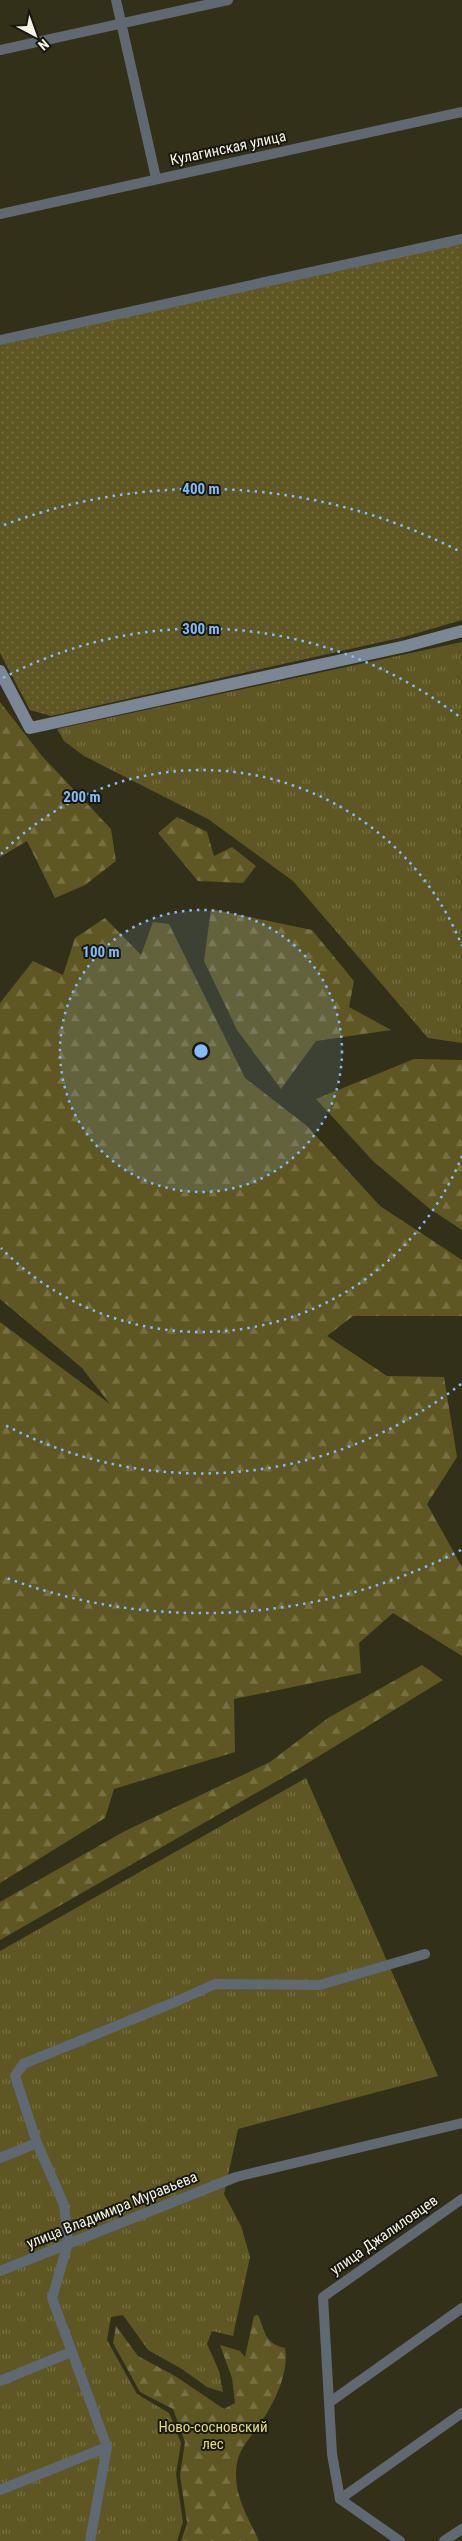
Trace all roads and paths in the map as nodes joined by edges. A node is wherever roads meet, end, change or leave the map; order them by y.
1 (116, 0) edge
2 (228, 0) edge
3 (122, 24) junction
4 (0, 50) edge
5 (462, 112) edge
6 (156, 178) junction
7 (0, 214) edge
8 (462, 239) edge
9 (0, 340) edge
10 (462, 631) edge
11 (0, 671) edge
12 (425, 1954) dead end
13 (462, 2123) edge
14 (37, 2143) junction
15 (0, 2158) edge
16 (462, 2199) edge
17 (68, 2243) junction
18 (0, 2271) edge
19 (462, 2308) edge
20 (71, 2352) junction
21 (0, 2381) edge
22 (330, 2402) junction
23 (462, 2414) edge
24 (107, 2447) junction
25 (0, 2490) edge
26 (340, 2499) junction
27 (462, 2529) edge
28 (90, 2541) edge
29 (400, 2541) edge
30 (444, 2541) edge

1 - 3 street
2 - 3 street
3 - 4 street
3 - 6 street
5 - 6 street, Кулагинская улица
6 - 7 street, Кулагинская улица
8 - 9 street
10 - 11 street
12 - 14 street
13 - 17 street, улица Владимира Муравьева
14 - 15 street
14 - 17 street
16 - 22 street, улица Джалиловцев
17 - 18 street, улица Владимира Муравьева
17 - 20 street
19 - 22 street
20 - 21 street
20 - 24 street
22 - 26 street
23 - 26 street
24 - 25 street
24 - 28 street
26 - 29 street
27 - 30 street

